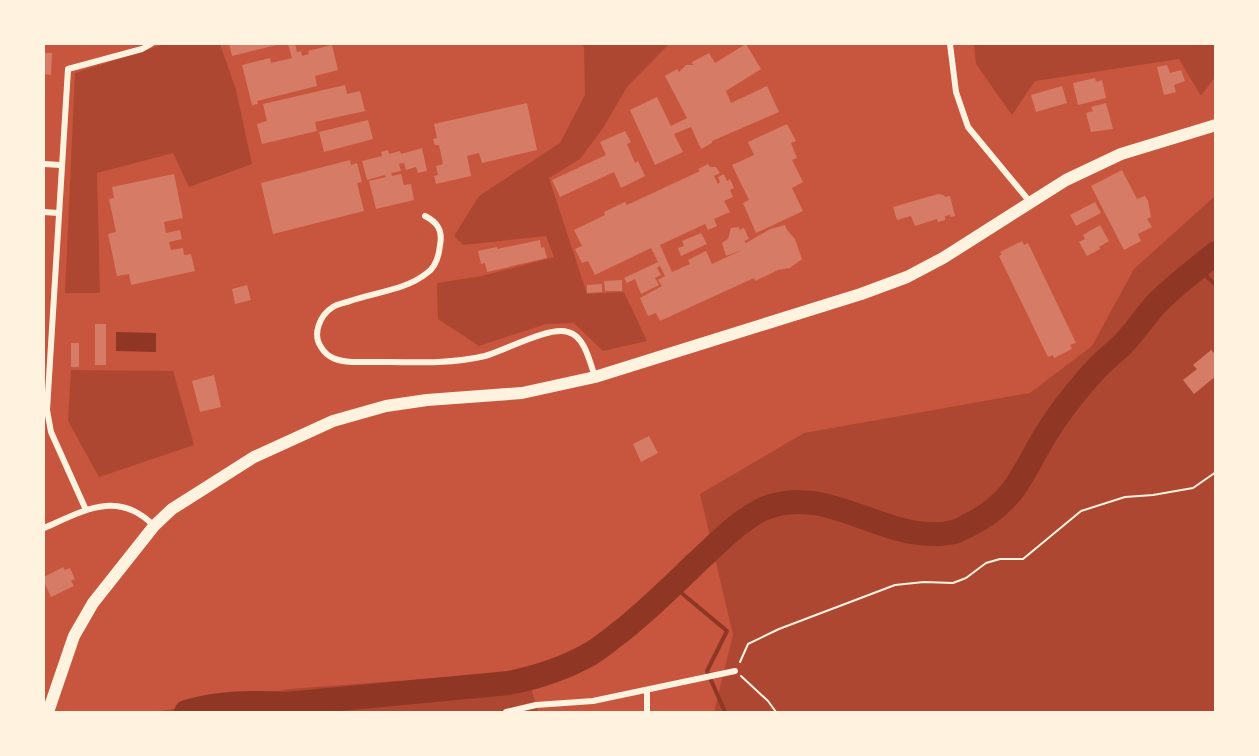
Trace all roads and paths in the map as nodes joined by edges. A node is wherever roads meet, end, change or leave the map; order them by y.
1 (151, 44) edge
2 (950, 44) edge
3 (1215, 125) edge
4 (44, 164) edge
5 (61, 165) junction
6 (1029, 202) junction
7 (44, 212) edge
8 (58, 213) junction
9 (425, 216) dead end
10 (596, 377) junction
11 (1215, 472) edge
12 (86, 510) junction
13 (154, 526) junction
14 (44, 528) edge
15 (735, 671) junction
16 (647, 690) junction
17 (48, 712) edge
18 (506, 712) edge
19 (647, 712) edge
20 (776, 712) edge

1 - 5 street
2 - 6 street
3 - 6 highway
4 - 5 street
5 - 8 street
6 - 10 highway
7 - 8 street
8 - 12 street
9 - 10 street
10 - 13 highway
11 - 15 path
12 - 13 street
12 - 14 street
13 - 17 highway
15 - 16 street
15 - 20 path
16 - 18 street
16 - 19 street

